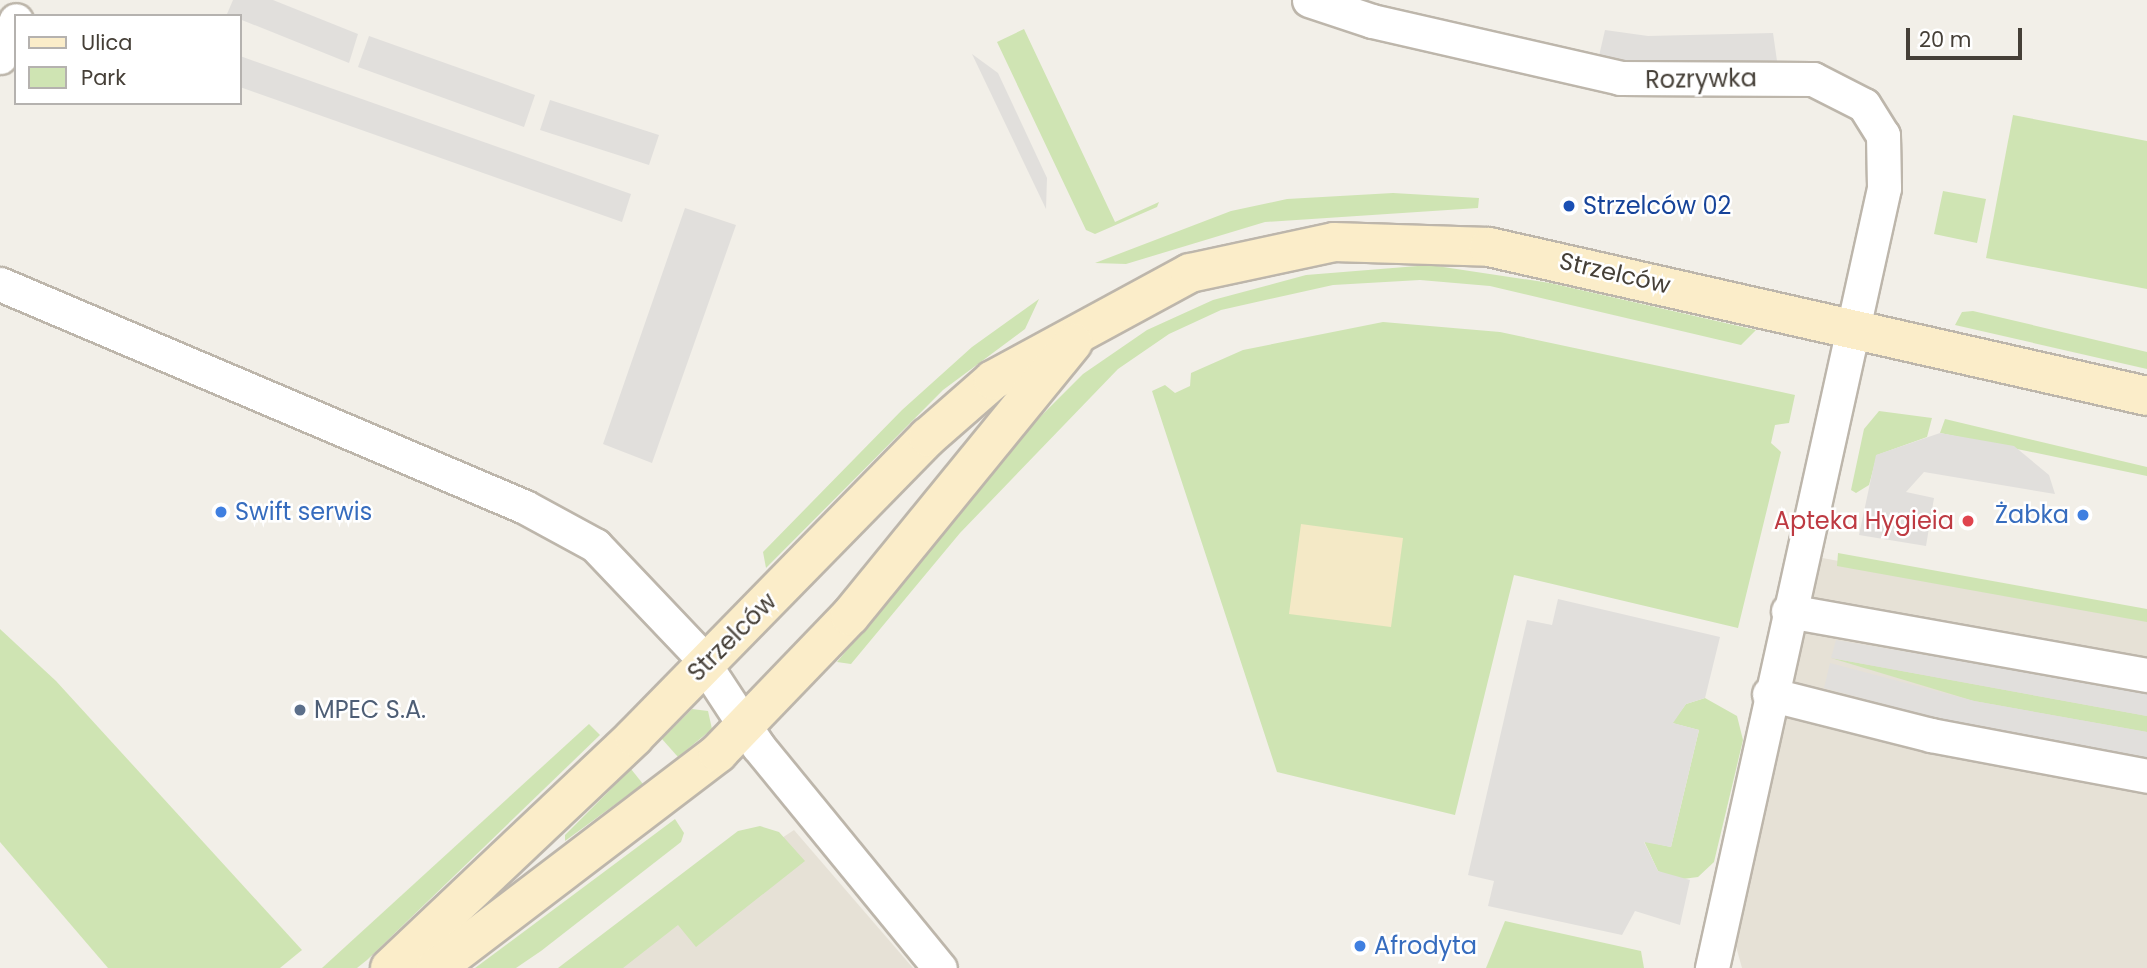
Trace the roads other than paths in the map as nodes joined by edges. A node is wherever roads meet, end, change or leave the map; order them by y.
1 (1309, 0) edge
2 (14, 25) edge
3 (0, 57) edge
4 (0, 284) edge
5 (1088, 326) junction
6 (1851, 327) junction
7 (2147, 396) edge
8 (1788, 611) junction
9 (704, 665) junction
10 (2147, 675) edge
11 (1769, 694) junction
12 (744, 726) junction
13 (2147, 776) edge
14 (390, 968) edge
15 (436, 968) edge
16 (940, 968) edge
17 (1712, 968) edge

1 - 6 street, Rozrywka
2 - 3 street
4 - 9 street
5 - 6 street, Strzelców
5 - 9 street, Strzelców
5 - 12 street, Strzelców
6 - 7 street, Strzelców
6 - 8 street, Rozrywka
8 - 10 street
8 - 11 street, Rozrywka
9 - 12 street
9 - 14 street, Strzelców
11 - 13 street
11 - 17 street, Rozrywka
12 - 15 street, Strzelców
12 - 16 street

